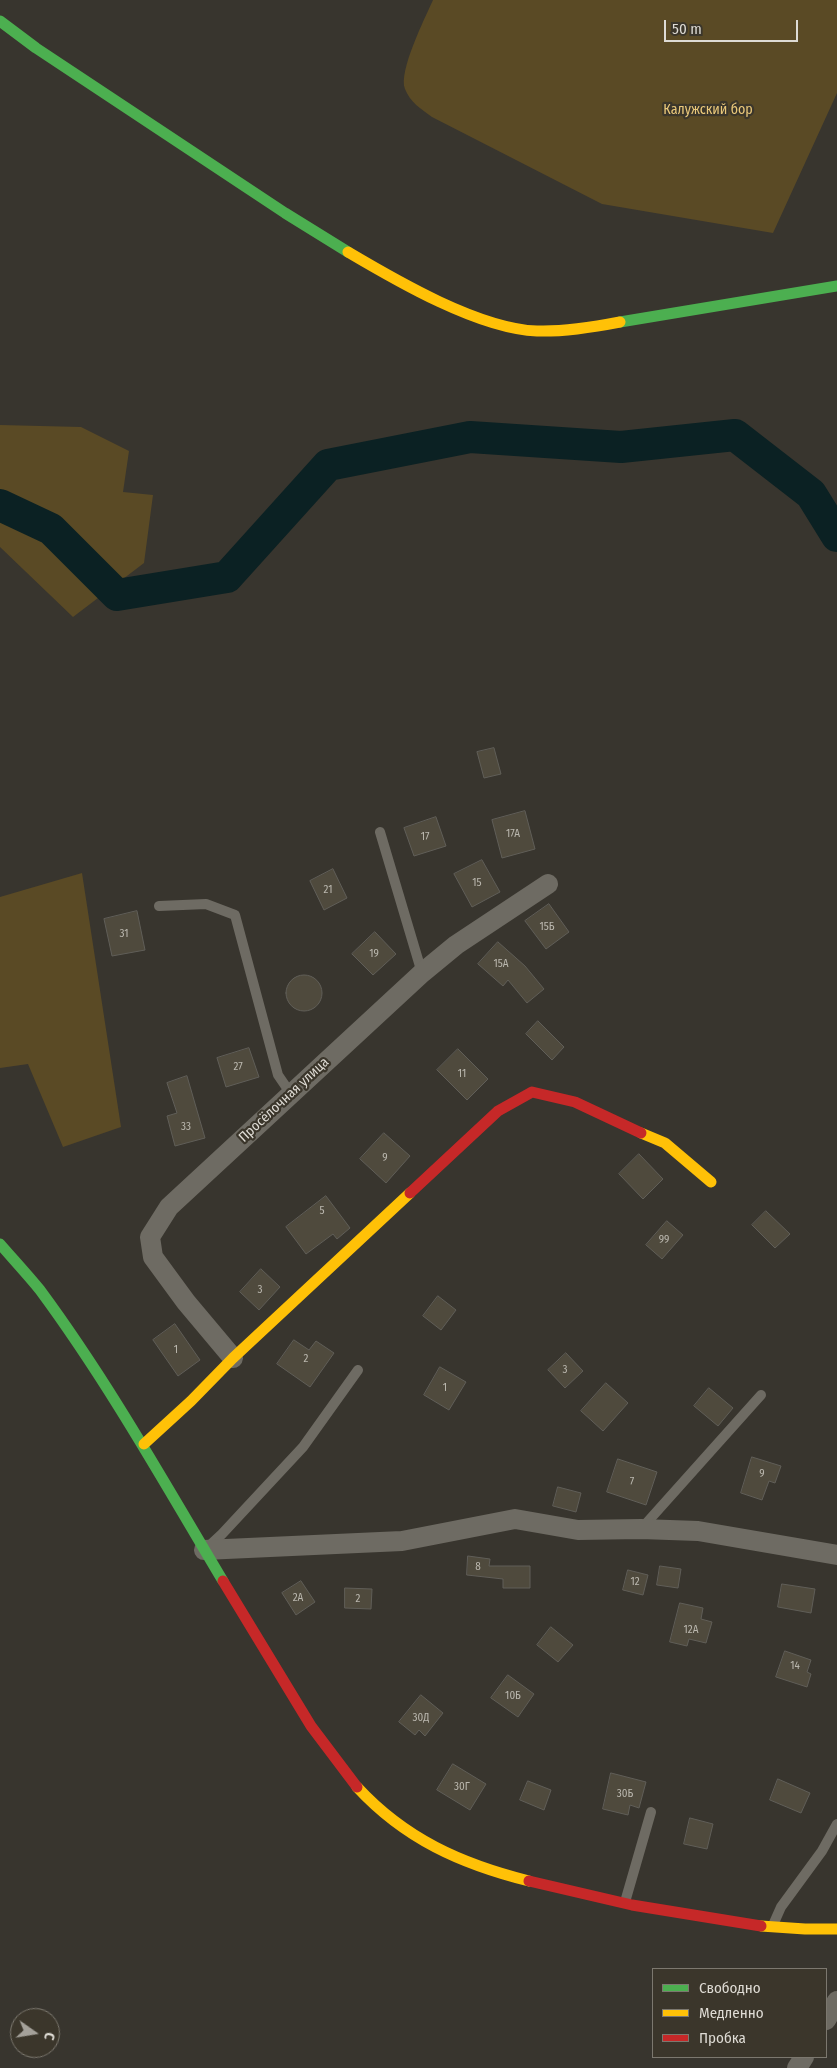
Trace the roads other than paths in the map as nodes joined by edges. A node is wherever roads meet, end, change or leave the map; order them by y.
1 (0, 21) edge
2 (835, 286) edge
3 (380, 832) dead end
4 (548, 884) dead end
5 (159, 906) dead end
6 (422, 973) junction
7 (291, 1094) junction
8 (711, 1182) dead end
9 (0, 1244) edge
10 (233, 1358) junction
11 (358, 1370) dead end
12 (761, 1395) dead end
13 (144, 1444) junction
14 (641, 1529) junction
15 (204, 1550) junction
16 (837, 1555) edge
17 (650, 1812) dead end
18 (837, 1824) edge
19 (625, 1904) junction
20 (771, 1928) junction
21 (837, 1929) edge
22 (837, 2001) edge
23 (827, 2018) edge

1 - 2 street
3 - 6 lane
4 - 6 street, Просёлочная улица
5 - 7 lane
6 - 7 street, Просёлочная улица
7 - 10 street, Просёлочная улица
8 - 10 street
9 - 13 street
10 - 13 street
11 - 15 lane
12 - 14 lane
13 - 15 street
14 - 15 street
14 - 16 street
15 - 19 street
17 - 19 lane
18 - 20 lane
19 - 20 street
20 - 21 street
22 - 23 street

